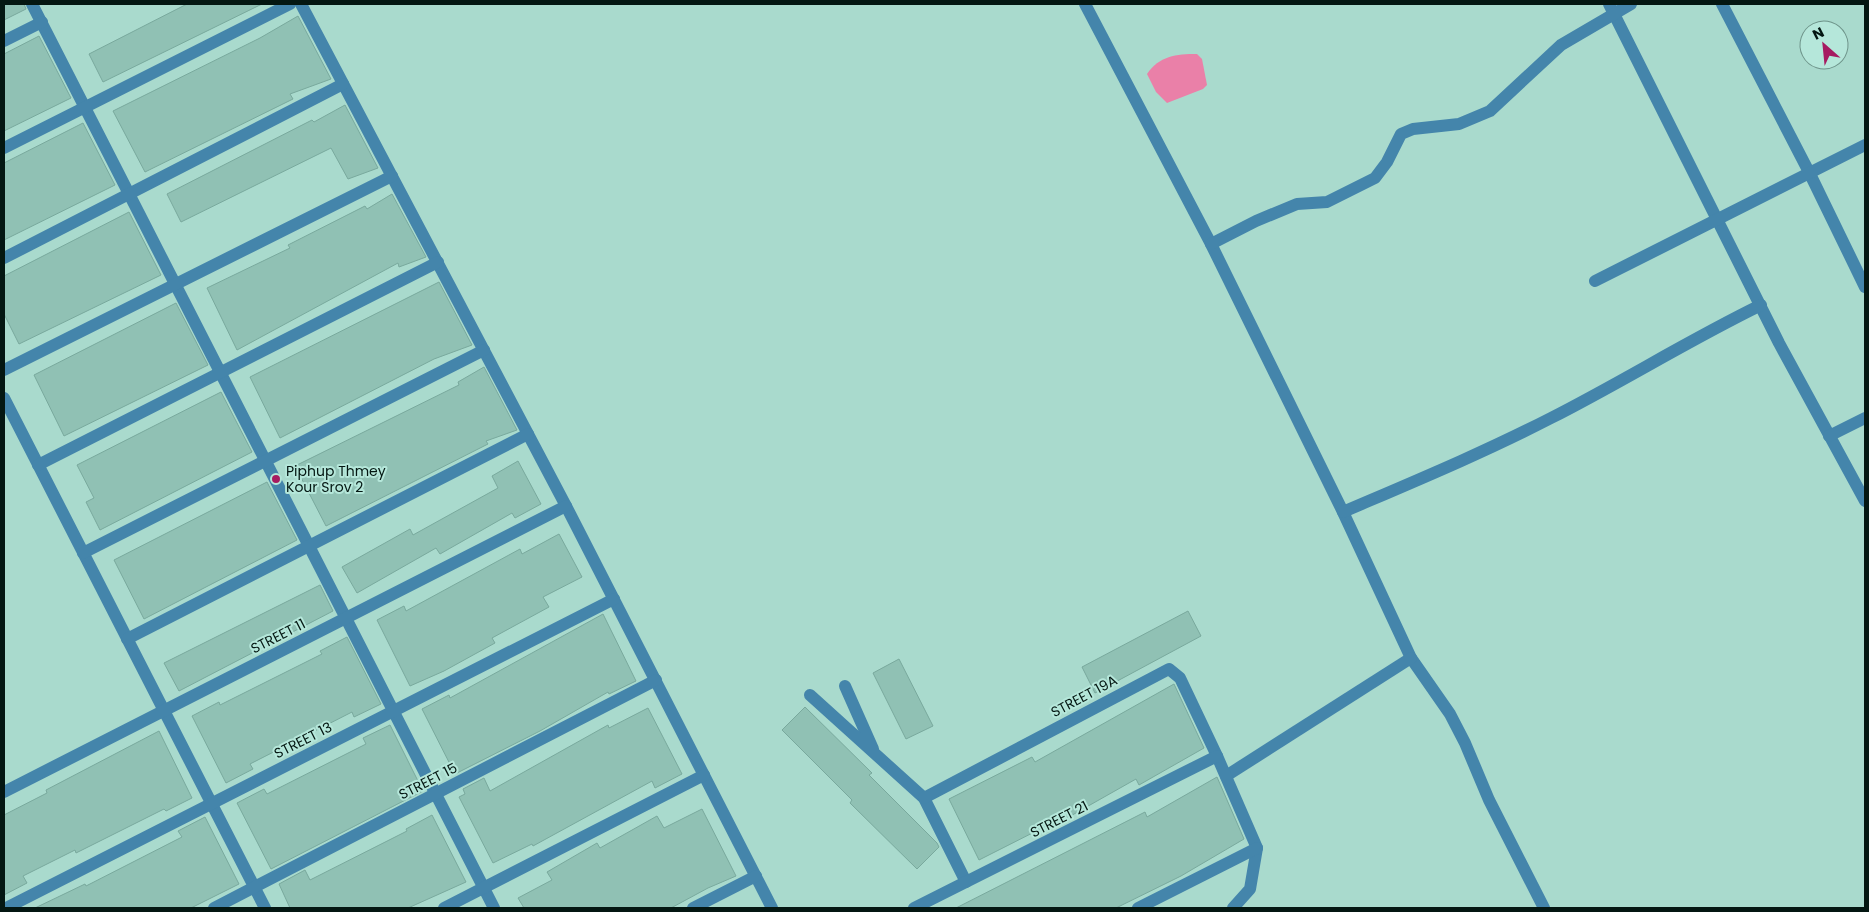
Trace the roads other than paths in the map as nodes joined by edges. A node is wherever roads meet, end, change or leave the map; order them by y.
1 (32, 4) edge
2 (290, 4) edge
3 (301, 4) edge
4 (1085, 4) edge
5 (1630, 4) edge
6 (1722, 4) edge
7 (1611, 8) edge
8 (42, 22) junction
9 (4, 40) edge
10 (343, 84) junction
11 (85, 107) junction
12 (1865, 145) edge
13 (4, 148) edge
14 (1810, 174) junction
15 (392, 176) junction
16 (129, 193) junction
17 (1718, 218) junction
18 (1211, 244) junction
19 (4, 258) edge
20 (438, 262) junction
21 (1595, 281) dead end
22 (175, 284) junction
23 (1865, 287) edge
24 (1761, 305) junction
25 (484, 350) junction
26 (4, 370) edge
27 (220, 373) junction
28 (4, 398) edge
29 (1865, 418) edge
30 (528, 434) junction
31 (1828, 436) junction
32 (265, 460) junction
33 (38, 465) junction
34 (1865, 501) edge
35 (566, 506) junction
36 (1343, 512) junction
37 (309, 547) junction
38 (83, 553) junction
39 (614, 599) junction
40 (346, 618) junction
41 (127, 639) junction
42 (1411, 658) junction
43 (656, 680) junction
44 (845, 686) dead end
45 (810, 695) dead end
46 (164, 711) junction
47 (393, 711) junction
48 (875, 753) junction
49 (1217, 756) junction
50 (704, 775) junction
51 (1226, 776) junction
52 (4, 792) edge
53 (435, 794) junction
54 (924, 798) junction
55 (211, 804) junction
56 (1257, 848) junction
57 (756, 876) junction
58 (966, 882) junction
59 (254, 888) junction
60 (483, 888) junction
61 (6, 908) edge
62 (214, 908) edge
63 (265, 908) edge
64 (444, 908) edge
65 (494, 908) edge
66 (693, 908) edge
67 (772, 908) edge
68 (914, 908) edge
69 (1138, 908) edge
70 (1233, 908) edge
71 (1544, 908) edge

1 - 8 street
2 - 11 street
3 - 10 street
4 - 18 street
5 - 7 street
6 - 14 street
7 - 17 street
7 - 18 street
8 - 9 street
8 - 11 street
10 - 15 street
10 - 16 street
11 - 13 street
11 - 16 street
12 - 14 street
14 - 17 street
14 - 23 street
15 - 20 street
15 - 22 street
16 - 19 street
16 - 22 street
17 - 21 street
17 - 24 street
18 - 36 street
20 - 25 street
20 - 27 street
22 - 26 street
22 - 27 street
24 - 31 street
24 - 36 street
25 - 30 street
25 - 32 street
27 - 32 street
27 - 33 street
28 - 33 street
29 - 31 street
30 - 35 street
30 - 37 street
31 - 34 street
32 - 37 street
32 - 38 street
33 - 38 street
35 - 39 street
35 - 40 street, STREET 11
36 - 42 street
37 - 40 street
37 - 41 street
38 - 41 street
39 - 43 street
39 - 47 street, STREET 13
40 - 46 street, STREET 11
40 - 47 street
41 - 46 street
42 - 51 street
42 - 71 street
43 - 50 street
43 - 53 street, STREET 15
44 - 48 street
45 - 48 street
46 - 52 street, STREET 11
46 - 55 street
47 - 53 street
47 - 55 street, STREET 13
48 - 54 street
49 - 51 street
49 - 54 street, STREET 19A
49 - 58 street, STREET 21
50 - 57 street
50 - 60 street
51 - 56 street
53 - 59 street, STREET 15
53 - 60 street
54 - 58 street
55 - 59 street
55 - 61 street, STREET 13
56 - 69 street
56 - 70 street
57 - 66 street
57 - 67 street
58 - 68 street, STREET 21
59 - 62 street, STREET 15
59 - 63 street
60 - 64 street
60 - 65 street

